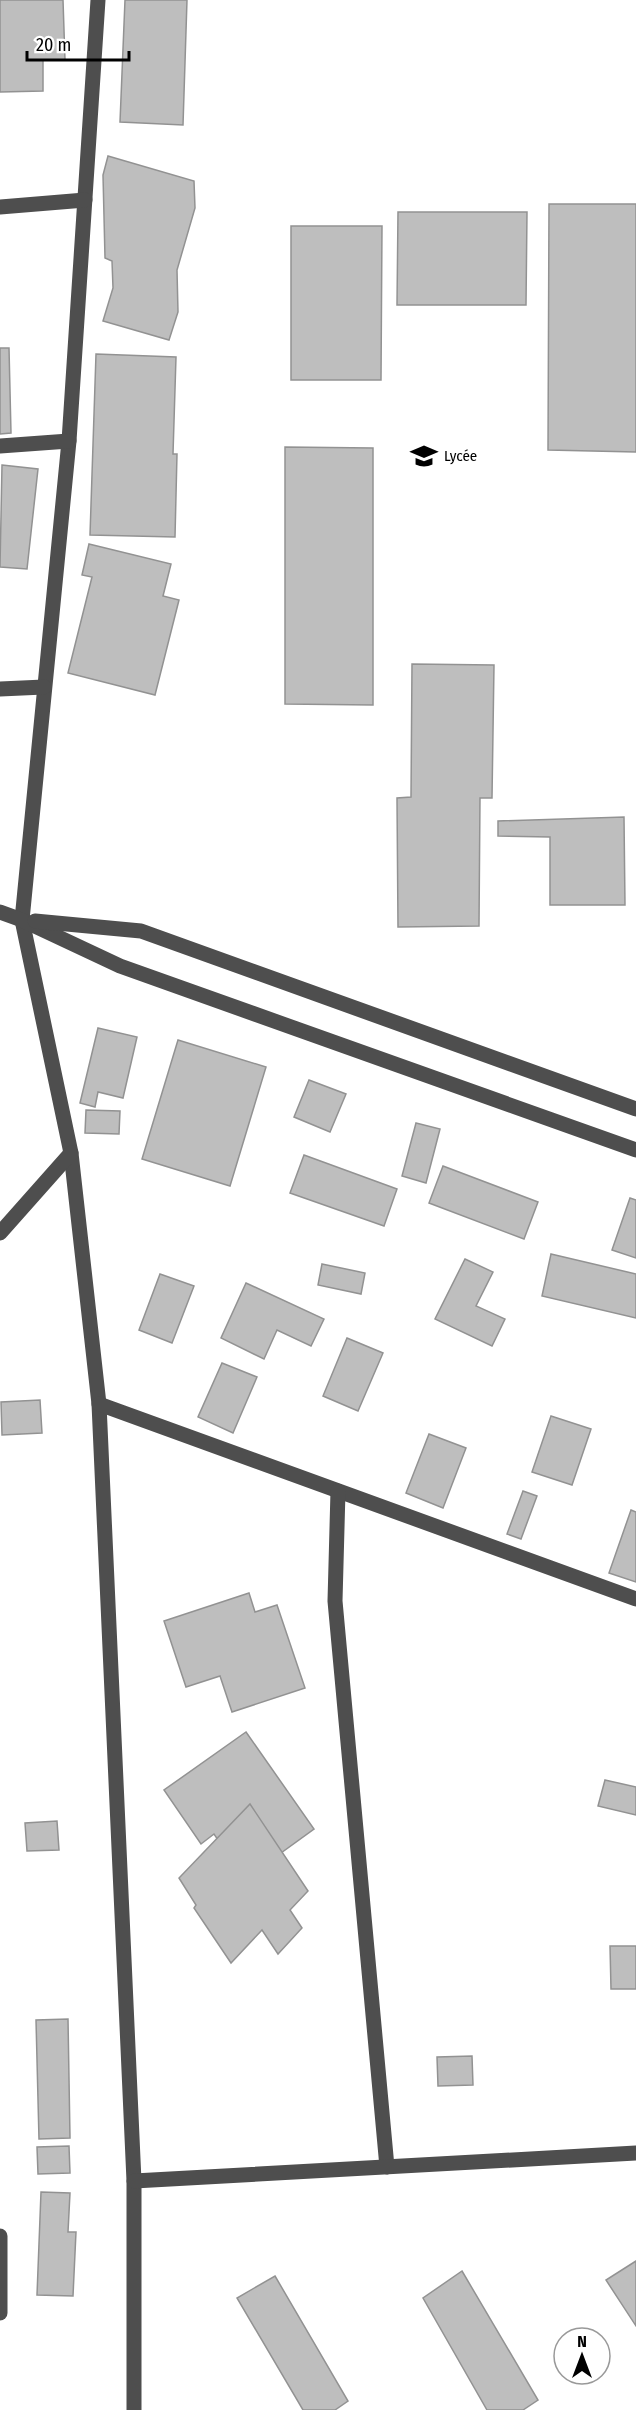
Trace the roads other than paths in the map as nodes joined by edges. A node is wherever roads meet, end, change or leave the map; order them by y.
1 (98, 0) edge
2 (85, 200) junction
3 (0, 207) edge
4 (69, 441) junction
5 (0, 446) edge
6 (44, 687) junction
7 (0, 689) edge
8 (0, 912) edge
9 (22, 920) junction
10 (636, 1109) edge
11 (636, 1150) edge
12 (71, 1153) junction
13 (0, 1233) edge
14 (99, 1404) junction
15 (338, 1491) junction
16 (636, 1599) edge
17 (636, 2153) edge
18 (387, 2167) junction
19 (134, 2181) junction
20 (0, 2235) edge
21 (0, 2313) edge
22 (134, 2410) edge

1 - 2 street
2 - 3 street
2 - 4 street
4 - 5 street
4 - 6 street
6 - 7 street
6 - 9 street
8 - 9 street
9 - 10 street
9 - 11 street
9 - 12 street
12 - 13 street
12 - 14 street
14 - 15 street
14 - 19 street
15 - 16 street
15 - 18 street
17 - 18 street
18 - 19 street
19 - 22 street
20 - 21 street

